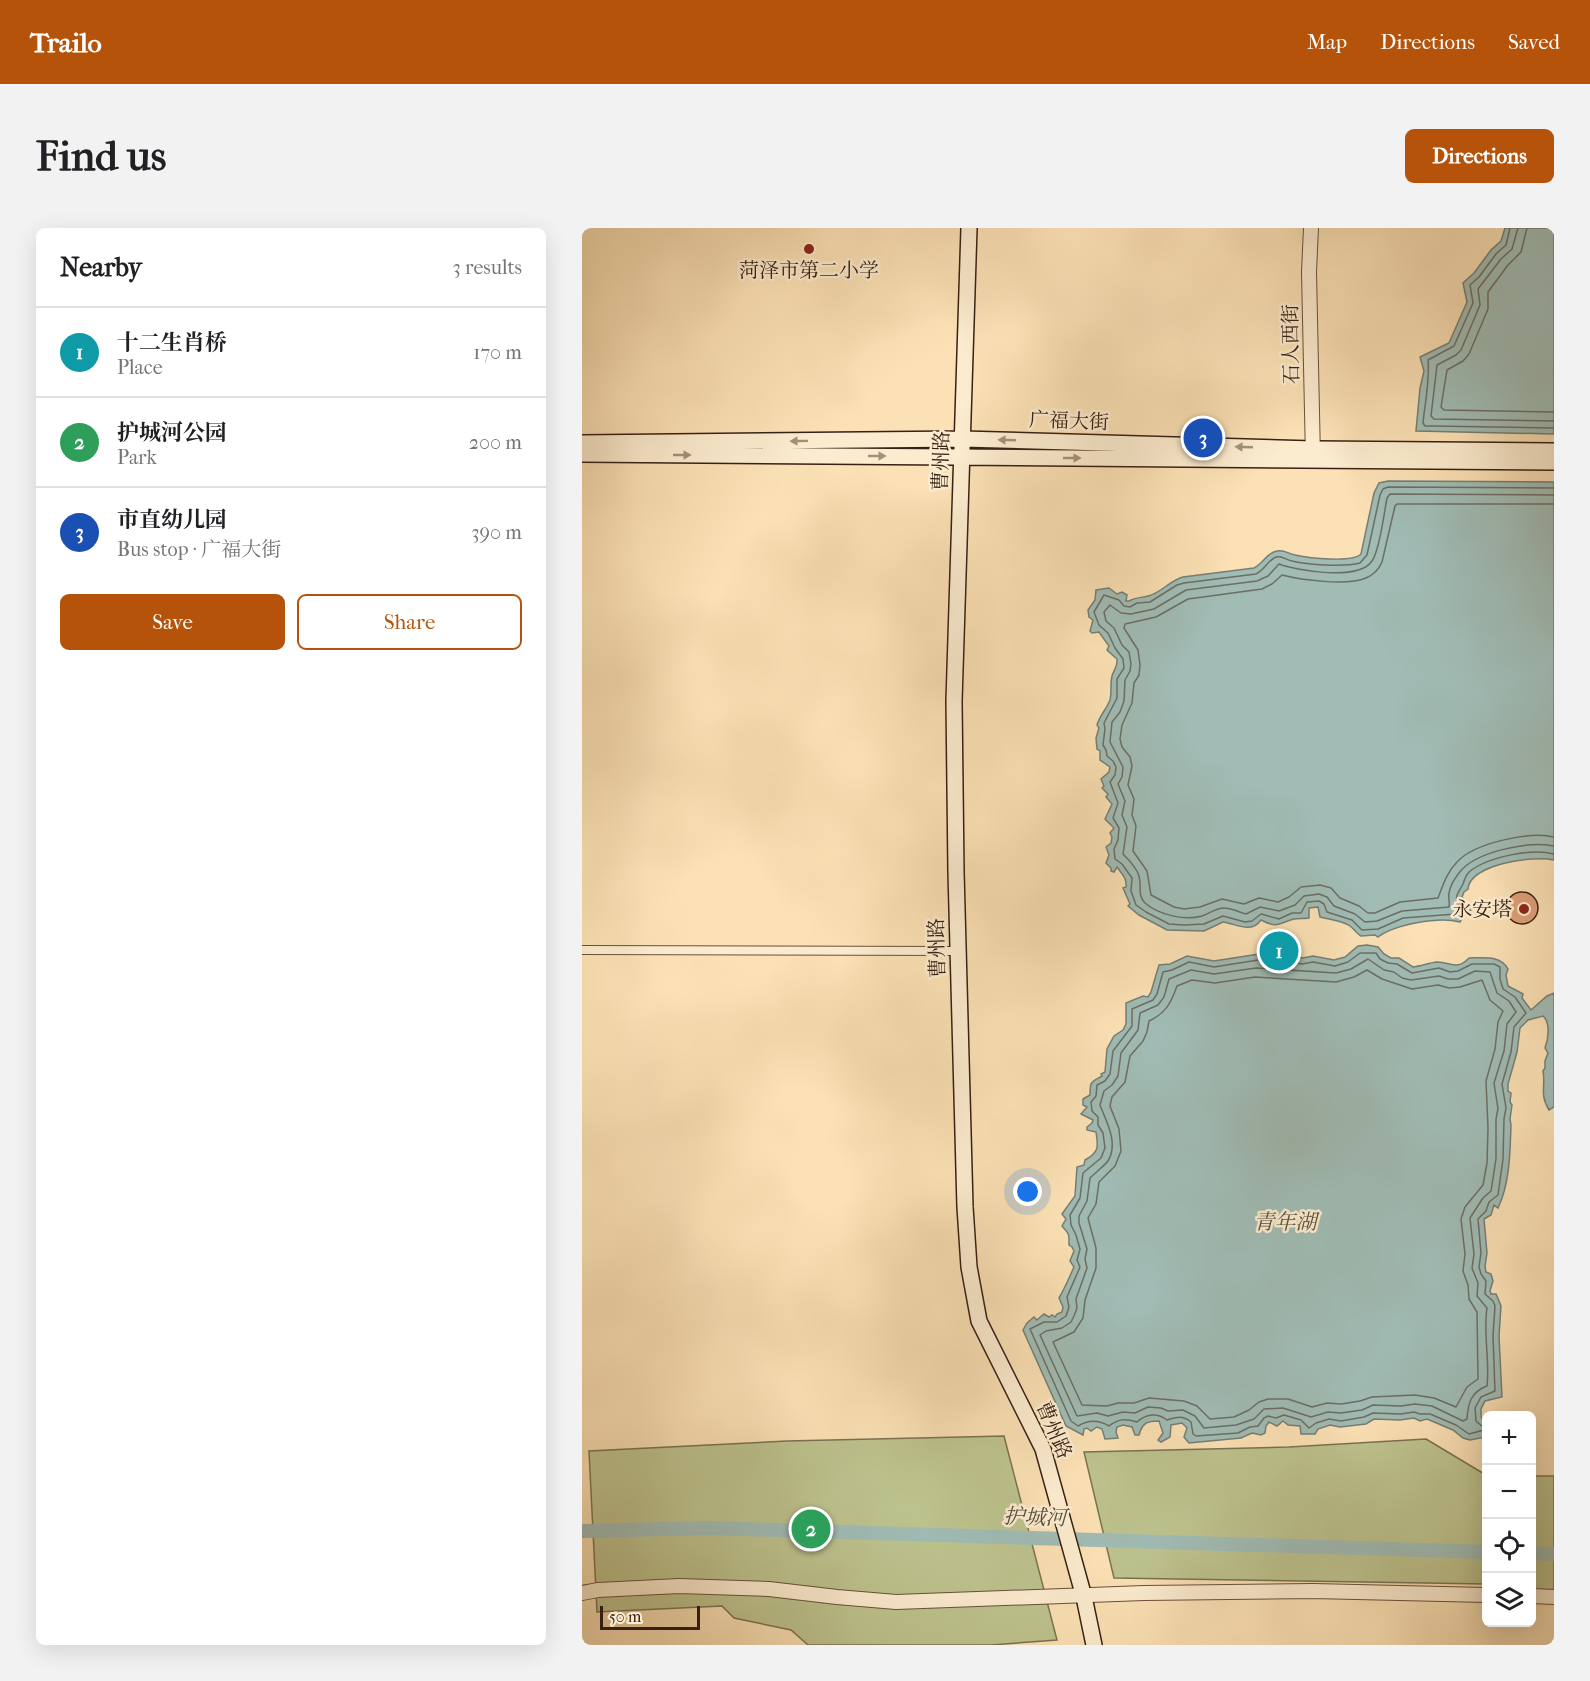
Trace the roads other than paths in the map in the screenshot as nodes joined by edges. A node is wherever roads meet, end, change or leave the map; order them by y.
1 (969, 228) edge
2 (1311, 228) edge
3 (963, 439) junction
4 (582, 443) edge
5 (1554, 451) edge
6 (582, 454) edge
7 (1313, 454) junction
8 (962, 457) junction
9 (1554, 462) edge
10 (582, 950) edge
11 (959, 951) junction
12 (1082, 1591) junction
13 (582, 1593) edge
14 (1482, 1595) edge
15 (1536, 1596) edge
16 (1554, 1597) edge
17 (1094, 1645) edge

1 - 3 main road, 曹州路
2 - 7 street, 石人西街
3 -> 4 main road, 广福大街
7 -> 3 main road, 广福大街
3 - 8 main road, 曹州路
5 - 7 main road, 广福大街
6 -> 8 main road, 广福大街
8 -> 7 main road, 广福大街
7 - 9 main road, 广福大街
8 - 11 main road, 曹州路
10 - 11 street
11 - 12 main road, 曹州路
12 - 13 street
12 - 14 street
12 - 17 main road, 曹州路
15 - 16 street

